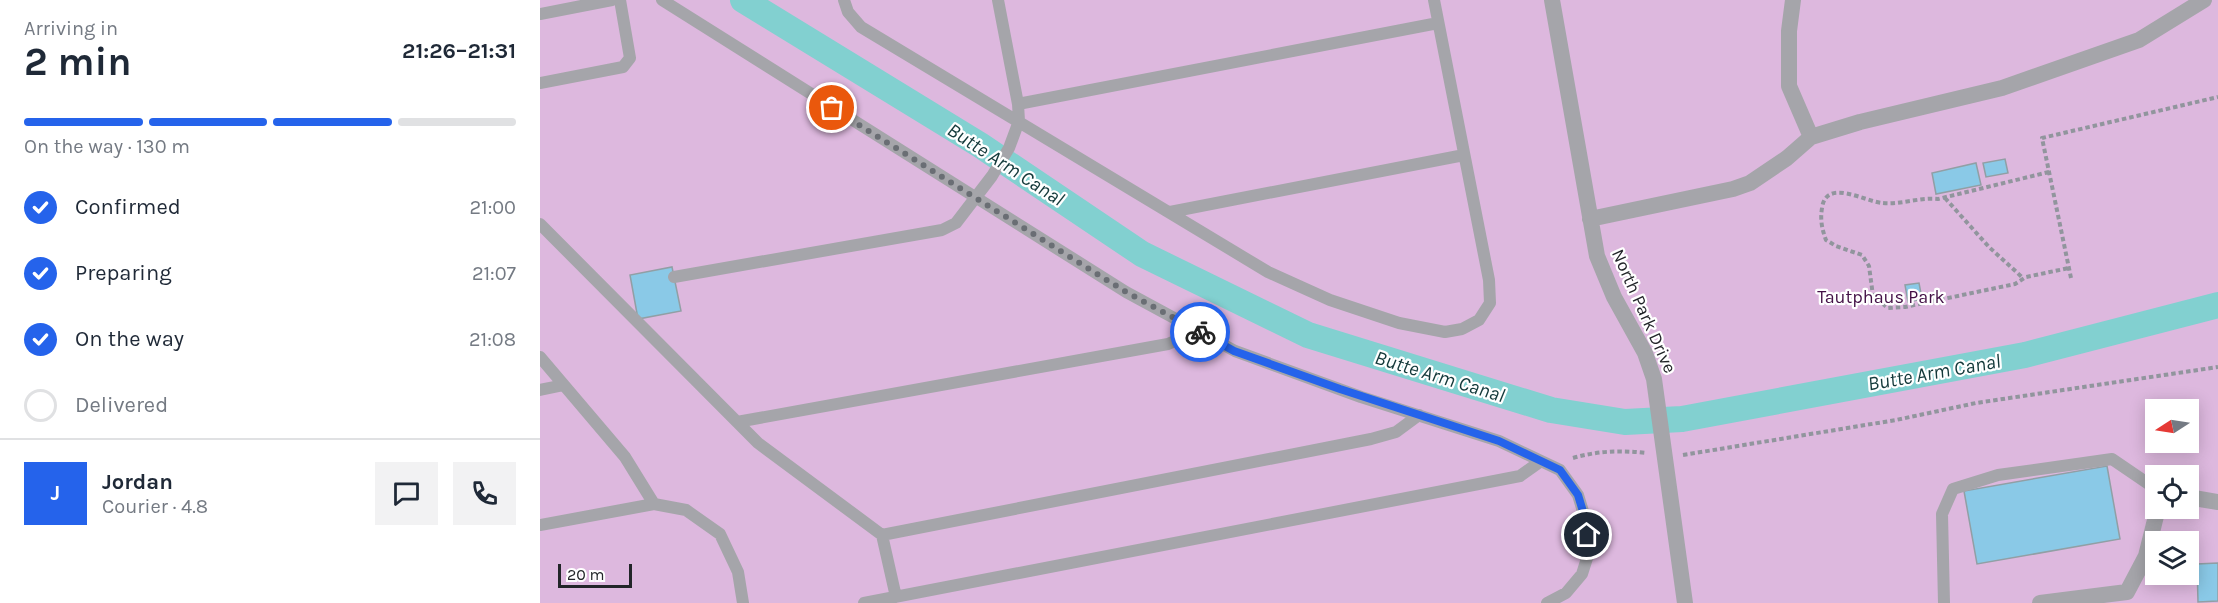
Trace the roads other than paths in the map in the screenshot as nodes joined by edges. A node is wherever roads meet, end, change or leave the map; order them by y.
1 (612, 0) edge
2 (620, 0) edge
3 (662, 0) edge
4 (844, 0) edge
5 (998, 0) edge
6 (1434, 0) edge
7 (1552, 0) edge
8 (1793, 0) edge
9 (2204, 0) edge
10 (540, 14) edge
11 (1438, 23) junction
12 (540, 83) edge
13 (1018, 104) junction
14 (1019, 122) junction
15 (1811, 137) junction
16 (1464, 155) junction
17 (975, 198) junction
18 (1170, 212) junction
19 (1590, 219) junction
20 (540, 224) edge
21 (674, 277) dead end
22 (1198, 331) junction
23 (540, 357) edge
24 (564, 385) junction
25 (540, 390) edge
26 (1419, 416) junction
27 (737, 422) junction
28 (1547, 464) junction
29 (2145, 482) edge
30 (2199, 499) edge
31 (2218, 502) edge
32 (654, 504) junction
33 (2155, 519) edge
34 (540, 525) edge
35 (882, 535) junction
36 (896, 597) junction
37 (744, 603) edge
38 (864, 603) edge
39 (1547, 603) edge
40 (1685, 603) edge
41 (1944, 603) edge
42 (2040, 603) edge

1 - 10 lane
2 - 12 lane
3 - 17 lane
4 - 14 lane
5 - 13 lane
6 - 11 lane
7 - 19 street, North Park Drive
8 - 15 street
9 - 15 street
11 - 13 lane
11 - 16 lane
13 - 14 lane
14 - 17 lane
14 - 18 lane
15 - 19 street
16 - 18 lane
16 - 18 lane
17 - 21 lane
17 - 22 lane
19 - 40 street, North Park Drive
20 - 27 lane
22 - 26 lane
22 - 27 lane
23 - 24 lane
24 - 25 lane
24 - 32 lane
26 - 28 lane
26 - 35 lane
27 - 35 lane
28 - 36 lane
28 - 39 lane
29 - 41 lane
30 - 31 street
32 - 34 lane
32 - 37 lane
33 - 42 street
35 - 36 lane
36 - 38 lane

